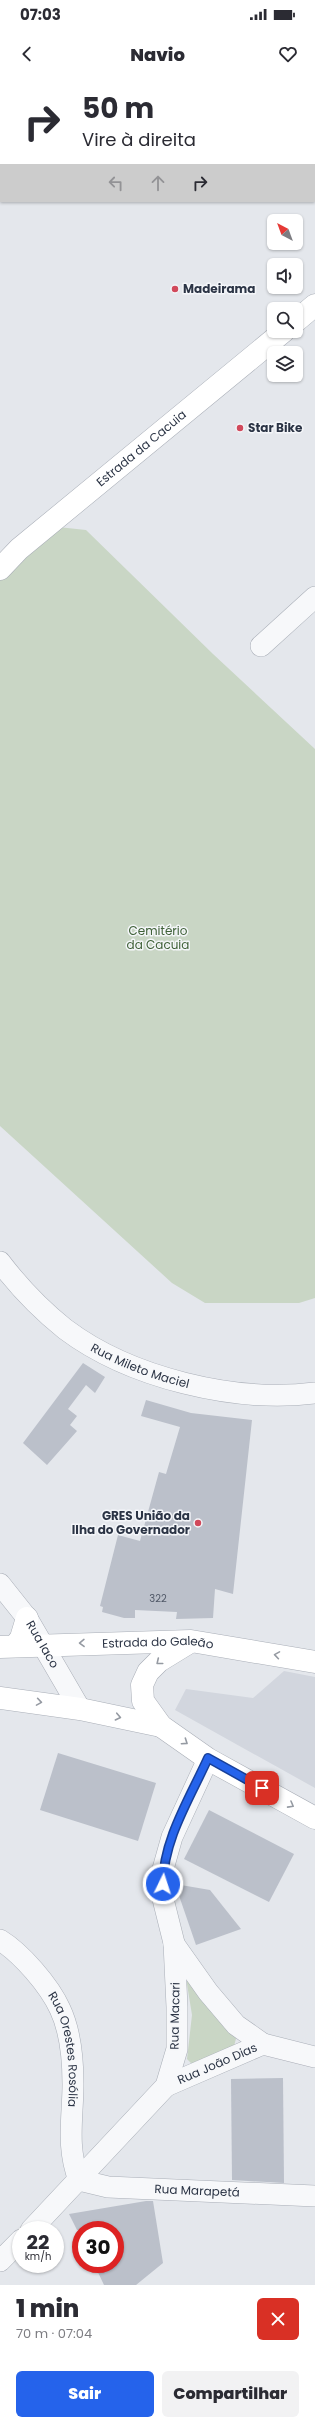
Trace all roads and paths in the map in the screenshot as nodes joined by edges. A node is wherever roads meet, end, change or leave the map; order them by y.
1 (315, 305) edge
2 (303, 315) edge
3 (275, 338) edge
4 (0, 569) edge
5 (315, 597) edge
6 (261, 646) dead end
7 (0, 1262) edge
8 (315, 1393) edge
9 (0, 1584) edge
10 (27, 1618) junction
11 (191, 1641) junction
12 (42, 1644) junction
13 (8, 1646) edge
14 (315, 1662) edge
15 (0, 1698) edge
16 (80, 1709) junction
17 (161, 1726) junction
18 (208, 1758) junction
19 (315, 1818) edge
20 (0, 1940) edge
21 (174, 1943) junction
22 (263, 2044) junction
23 (315, 2057) edge
24 (166, 2086) junction
25 (79, 2180) junction
26 (315, 2196) edge
27 (40, 2221) edge
28 (12, 2249) edge
29 (0, 2261) edge

1 - 2 main road
3 - 4 main road, Estrada da Cacuia
5 - 6 street
7 - 8 street, Rua Mileto Maciel
9 - 10 street, Rua Iaco
10 - 12 street, Rua Iaco
10 - 13 main road
11 -> 12 main road, Estrada do Galeão
14 -> 11 main road, Estrada do Galeão
11 -> 17 main road
12 - 13 main road, Estrada do Galeão
12 - 16 street, Rua Iaco
15 -> 16 main road
16 -> 17 main road
17 -> 18 main road
18 -> 19 main road
18 - 21 street, Rua Macari
20 - 25 street, Rua Orestes Rosólia
21 - 22 street
21 - 24 street, Rua Macari
22 - 23 street, Rua João Dias
22 - 24 street, Rua João Dias
24 - 25 street, Rua Macari
25 - 26 street, Rua Marapetá
25 - 27 street, Rua Macari
28 - 29 street

